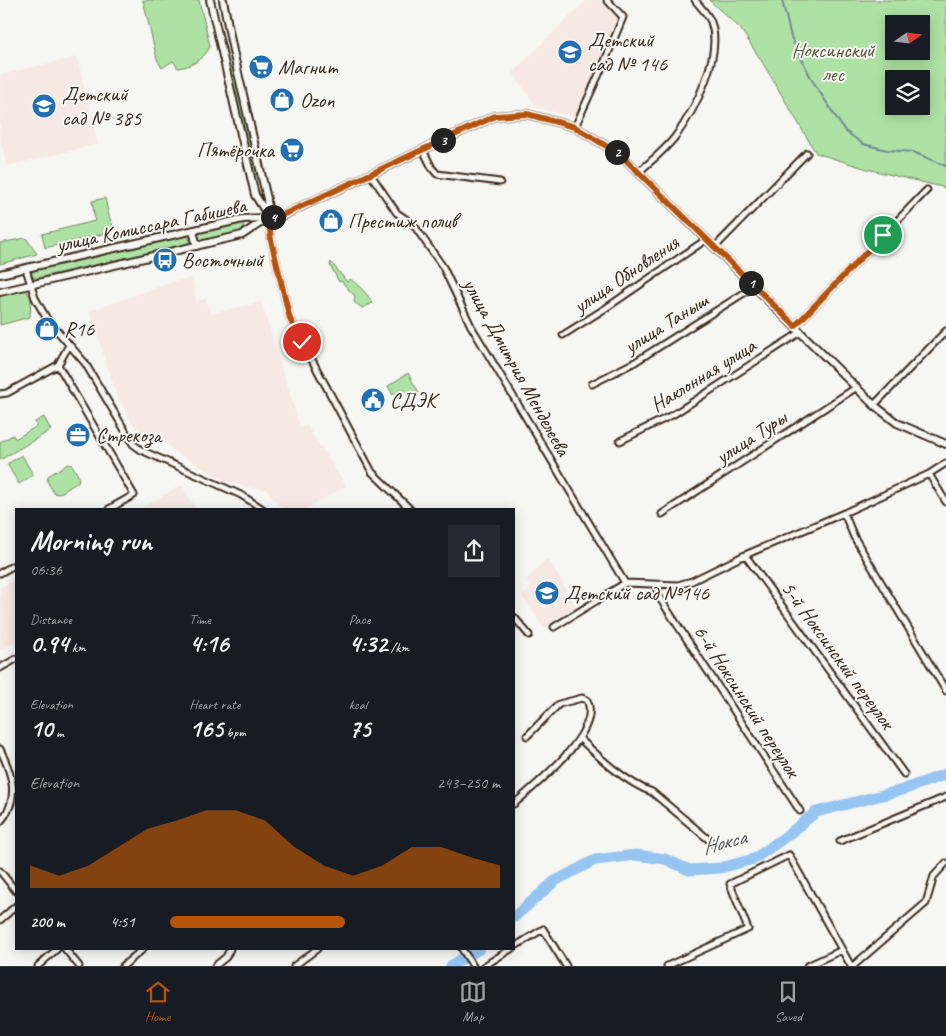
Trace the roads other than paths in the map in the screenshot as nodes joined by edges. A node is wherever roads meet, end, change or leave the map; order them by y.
1 (210, 0) edge
2 (223, 0) edge
3 (607, 0) edge
4 (696, 0) edge
5 (235, 62) junction
6 (226, 65) junction
7 (575, 127) junction
8 (423, 150) junction
9 (807, 152) dead end
10 (639, 172) junction
11 (370, 175) junction
12 (500, 182) dead end
13 (928, 190) dead end
14 (269, 218) junction
15 (193, 231) junction
16 (707, 239) junction
17 (197, 246) junction
18 (715, 247) junction
19 (26, 268) junction
20 (0, 274) edge
21 (30, 285) junction
22 (755, 286) junction
23 (0, 292) edge
24 (795, 326) junction
25 (946, 331) edge
26 (801, 332) junction
27 (563, 335) dead end
28 (69, 345) junction
29 (58, 365) junction
30 (592, 384) dead end
31 (857, 387) junction
32 (0, 394) edge
33 (874, 405) junction
34 (620, 441) dead end
35 (946, 444) edge
36 (946, 463) edge
37 (929, 474) junction
38 (946, 502) edge
39 (111, 508) edge
40 (261, 508) edge
41 (409, 508) edge
42 (844, 513) junction
43 (662, 514) dead end
44 (745, 555) junction
45 (15, 565) edge
46 (0, 574) edge
47 (625, 583) junction
48 (662, 584) junction
49 (515, 618) edge
50 (554, 627) dead end
51 (529, 634) dead end
52 (15, 660) edge
53 (0, 668) edge
54 (946, 691) edge
55 (527, 736) dead end
56 (579, 738) junction
57 (0, 749) edge
58 (904, 774) dead end
59 (946, 797) edge
60 (515, 803) edge
61 (800, 811) dead end
62 (0, 822) edge
63 (840, 841) dead end
64 (714, 844) dead end
65 (946, 863) edge
66 (0, 871) edge
67 (15, 889) edge
68 (15, 907) edge
69 (0, 920) edge
70 (515, 946) edge
71 (56, 950) edge
72 (66, 950) edge
73 (142, 950) edge
74 (230, 950) edge
75 (315, 950) edge
76 (463, 950) edge
77 (509, 950) edge
78 (842, 950) junction
79 (491, 964) edge
80 (38, 966) edge
81 (79, 966) edge
82 (123, 966) edge
83 (215, 966) edge
84 (294, 966) edge
85 (473, 966) edge
86 (484, 966) edge
87 (566, 966) edge
88 (667, 966) edge
89 (807, 966) edge
90 (852, 966) edge

1 - 6 street
2 - 5 street
3 - 7 street
4 - 10 street
5 - 6 street
5 - 14 street
6 - 14 street
7 - 8 street
7 - 10 street
8 - 11 street
8 - 12 street
9 - 18 street, улица Обновления
10 - 16 street
11 - 14 street
11 - 47 street, улица Дмитрия Менделеева
13 - 24 street
14 - 15 street, улица Комиссара Габишева
14 - 17 street, улица Комиссара Габишева
14 - 41 street
15 - 17 street
15 - 19 street, улица Комиссара Габишева
16 - 18 street
16 - 27 street, улица Обновления
17 - 21 street, улица Комиссара Габишева
18 - 22 street
19 - 20 street, улица Комиссара Габишева
19 - 21 street
21 - 23 street, улица Комиссара Габишева
21 - 28 street
22 - 24 street
22 - 30 street, улица Таныш
24 - 26 street
25 - 33 street
26 - 31 street
26 - 34 street, Наклонная улица
28 - 29 street
28 - 40 street
29 - 32 street
29 - 39 street
31 - 33 street
31 - 43 street, улица Туры
33 - 35 street
36 - 37 street
37 - 38 street
37 - 42 street
42 - 44 street
42 - 54 street
44 - 48 street
44 - 58 street, 5-й Ноксинский переулок
45 - 46 street
47 - 48 street
47 - 50 street
48 - 61 street, 6-й Ноксинский переулок
49 - 51 street
52 - 53 street
55 - 56 street
56 - 60 street
56 - 64 street
57 - 62 street
59 - 63 street
65 - 90 street
66 - 67 street
68 - 69 street
70 - 87 street
71 - 80 street
72 - 81 street
73 - 82 street
74 - 83 street
75 - 84 street
76 - 85 street
77 - 79 street
78 - 88 street
78 - 89 street
78 - 90 street
79 - 86 street

